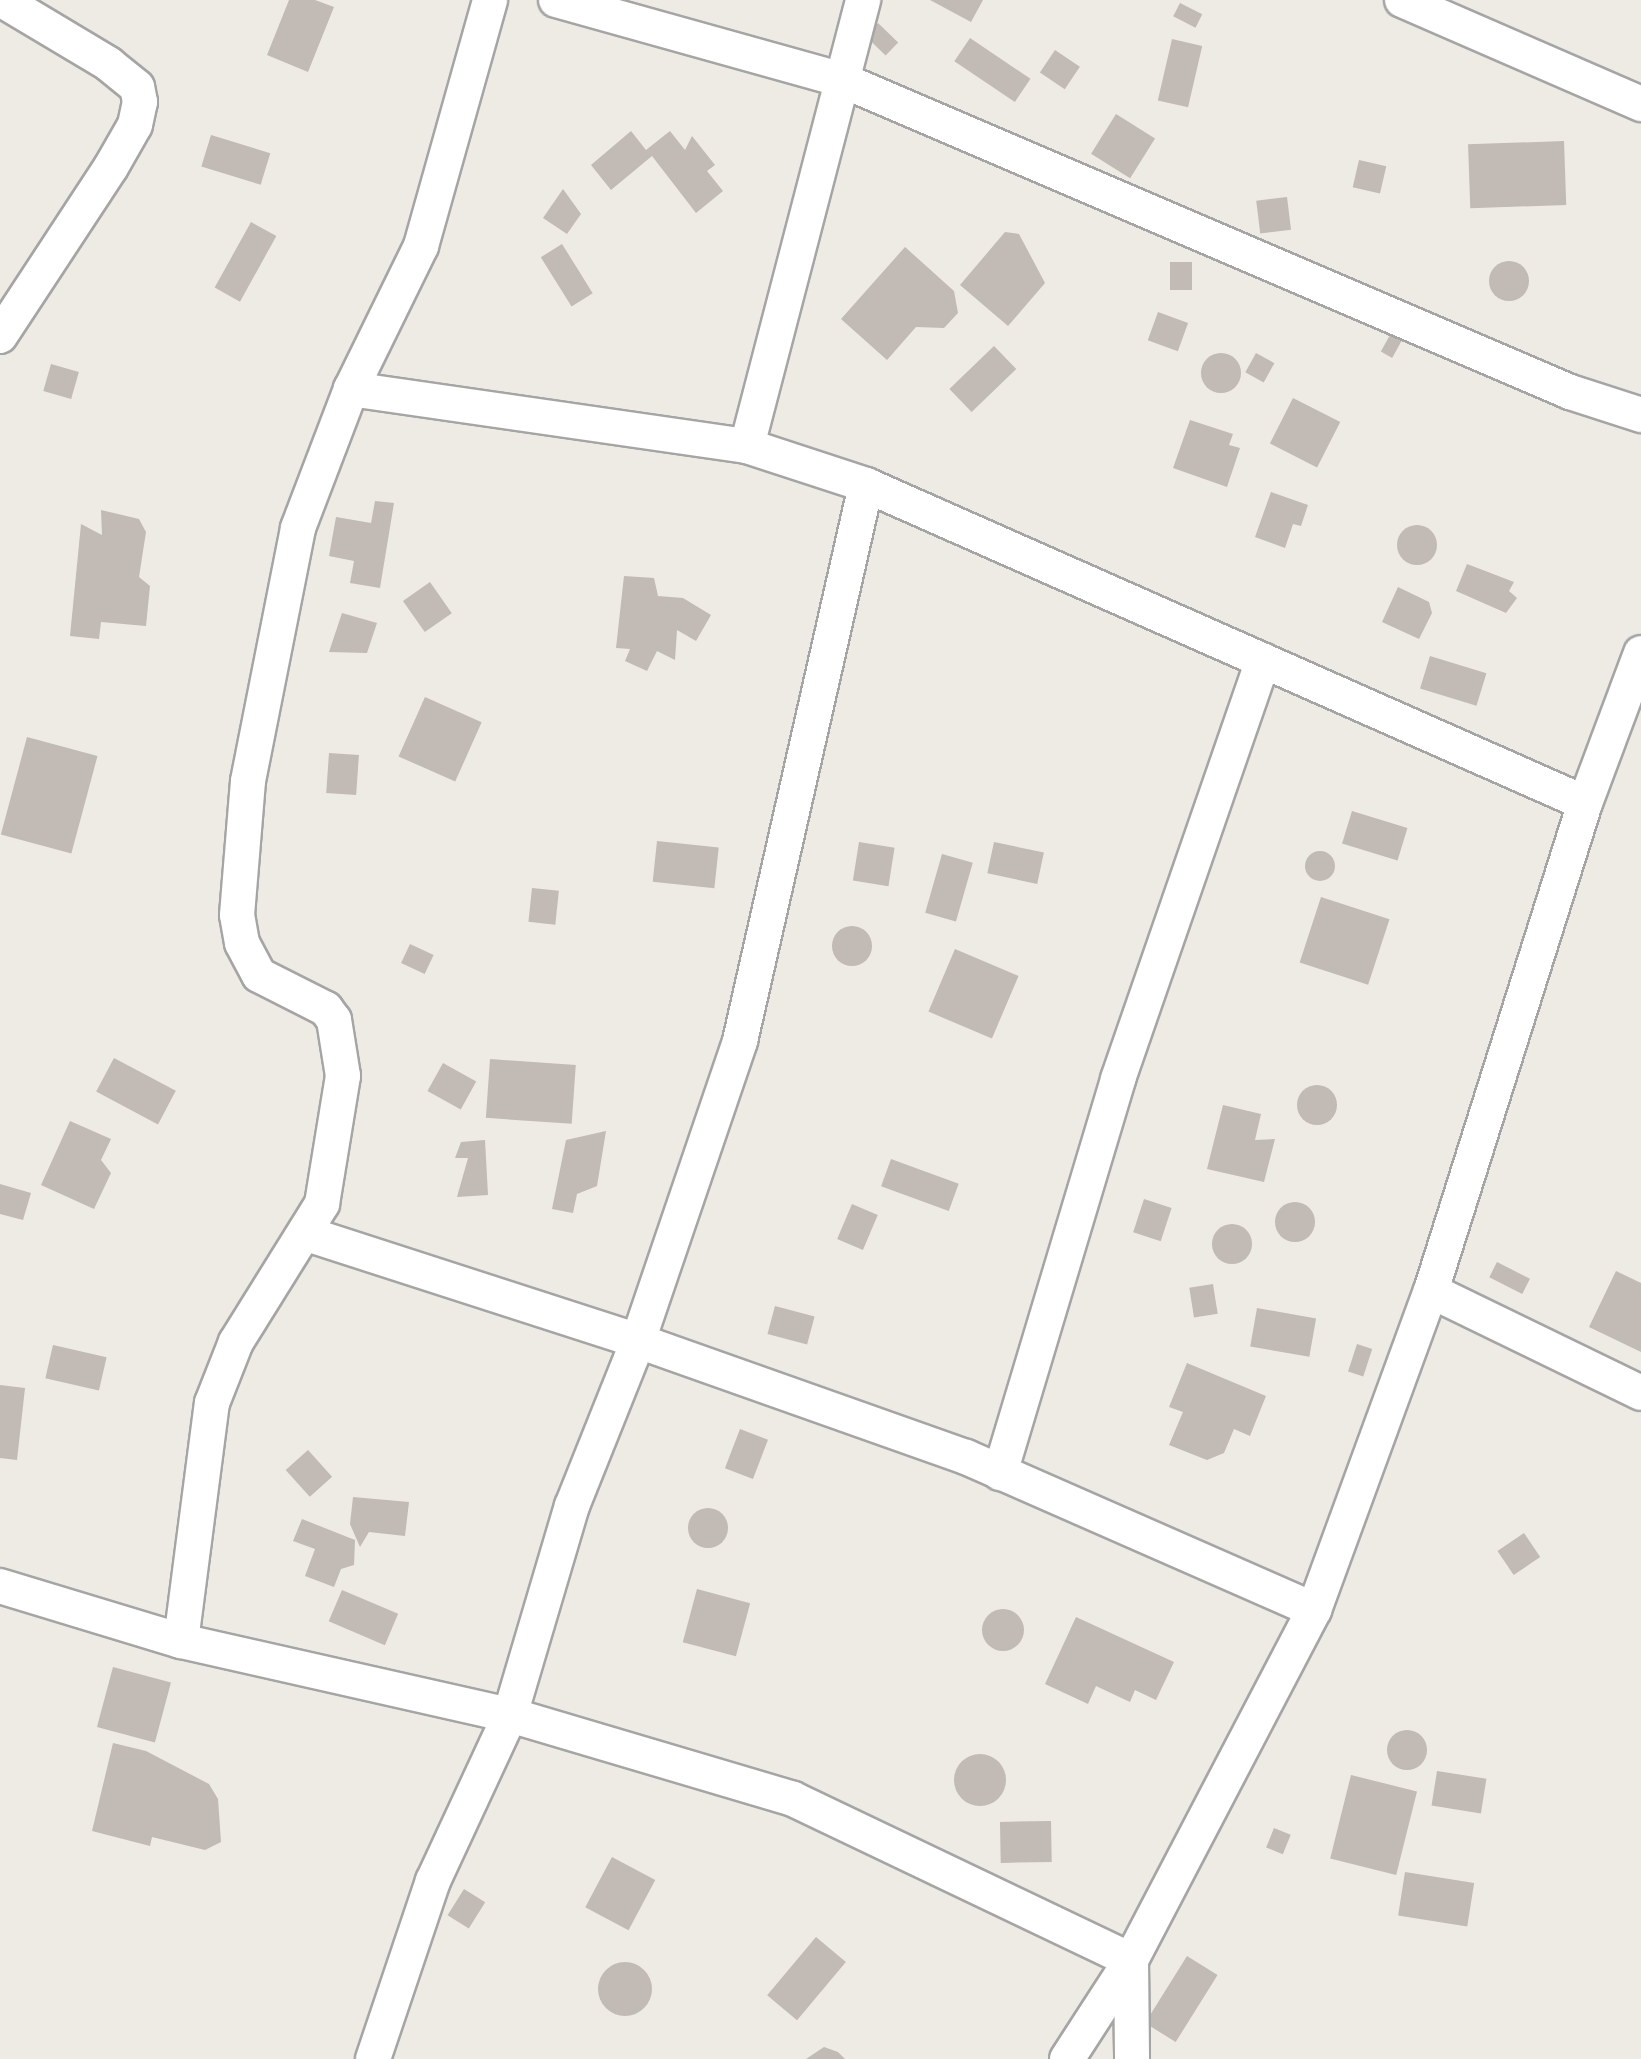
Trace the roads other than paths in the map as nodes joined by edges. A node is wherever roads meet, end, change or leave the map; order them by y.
1 (2, 0) edge
2 (490, 0) edge
3 (556, 0) edge
4 (863, 0) edge
5 (1402, 0) edge
6 (842, 80) junction
7 (1641, 104) edge
8 (0, 336) edge
9 (351, 389) junction
10 (1641, 415) edge
11 (747, 446) junction
12 (866, 485) junction
13 (1641, 653) edge
14 (1263, 660) junction
15 (1585, 803) junction
16 (307, 1234) junction
17 (1431, 1291) junction
18 (638, 1341) junction
19 (1641, 1393) edge
20 (1000, 1473) junction
21 (0, 1586) edge
22 (1314, 1610) junction
23 (181, 1641) junction
24 (510, 1715) junction
25 (1131, 1960) junction
26 (373, 2059) edge
27 (1067, 2059) edge
28 (1132, 2059) edge

1 - 8 street
2 - 9 street
3 - 6 street
4 - 6 street
5 - 7 street
6 - 10 street
6 - 11 street
9 - 11 street
9 - 16 street
11 - 12 street
12 - 14 street
12 - 18 street
13 - 15 street
14 - 15 street
14 - 20 street
15 - 17 street
16 - 18 street
16 - 23 street
17 - 19 street
17 - 22 street
18 - 20 street
18 - 24 street
20 - 22 street
21 - 23 street
22 - 25 street
23 - 24 street
24 - 25 street
24 - 26 street
25 - 27 street
25 - 28 street

